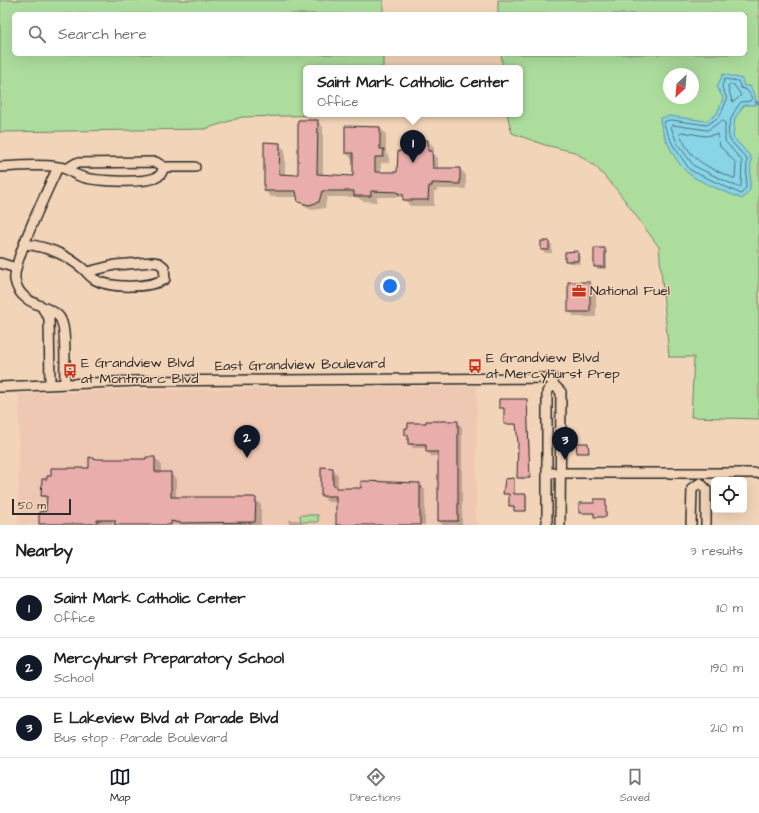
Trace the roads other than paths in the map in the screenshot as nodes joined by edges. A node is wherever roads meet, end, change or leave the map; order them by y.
1 (0, 167) edge
2 (58, 167) junction
3 (164, 167) junction
4 (195, 167) dead end
5 (68, 168) junction
6 (25, 244) junction
7 (0, 263) edge
8 (16, 268) junction
9 (87, 272) junction
10 (43, 309) junction
11 (553, 381) junction
12 (64, 383) junction
13 (50, 384) junction
14 (0, 387) edge
15 (700, 472) junction
16 (547, 473) junction
17 (759, 473) edge
18 (560, 474) junction
19 (700, 482) junction
20 (547, 525) edge
21 (560, 525) edge
22 (691, 525) edge
23 (706, 525) edge

1 - 2 street
2 - 5 street
2 - 6 street
3 - 4 street
3 - 5 street
3 - 5 street
6 - 8 street
6 - 9 street
7 - 8 street
8 - 10 street
9 - 9 street
10 - 12 street
10 - 13 street
11 - 12 street, East Grandview Boulevard
11 - 16 street
11 - 18 street
12 - 13 street, East Grandview Boulevard
13 - 14 street, East Grandview Boulevard
15 - 17 street
15 - 18 street
15 - 19 street
16 - 18 street
16 - 20 street
18 - 21 street
19 - 22 street
19 - 23 street

